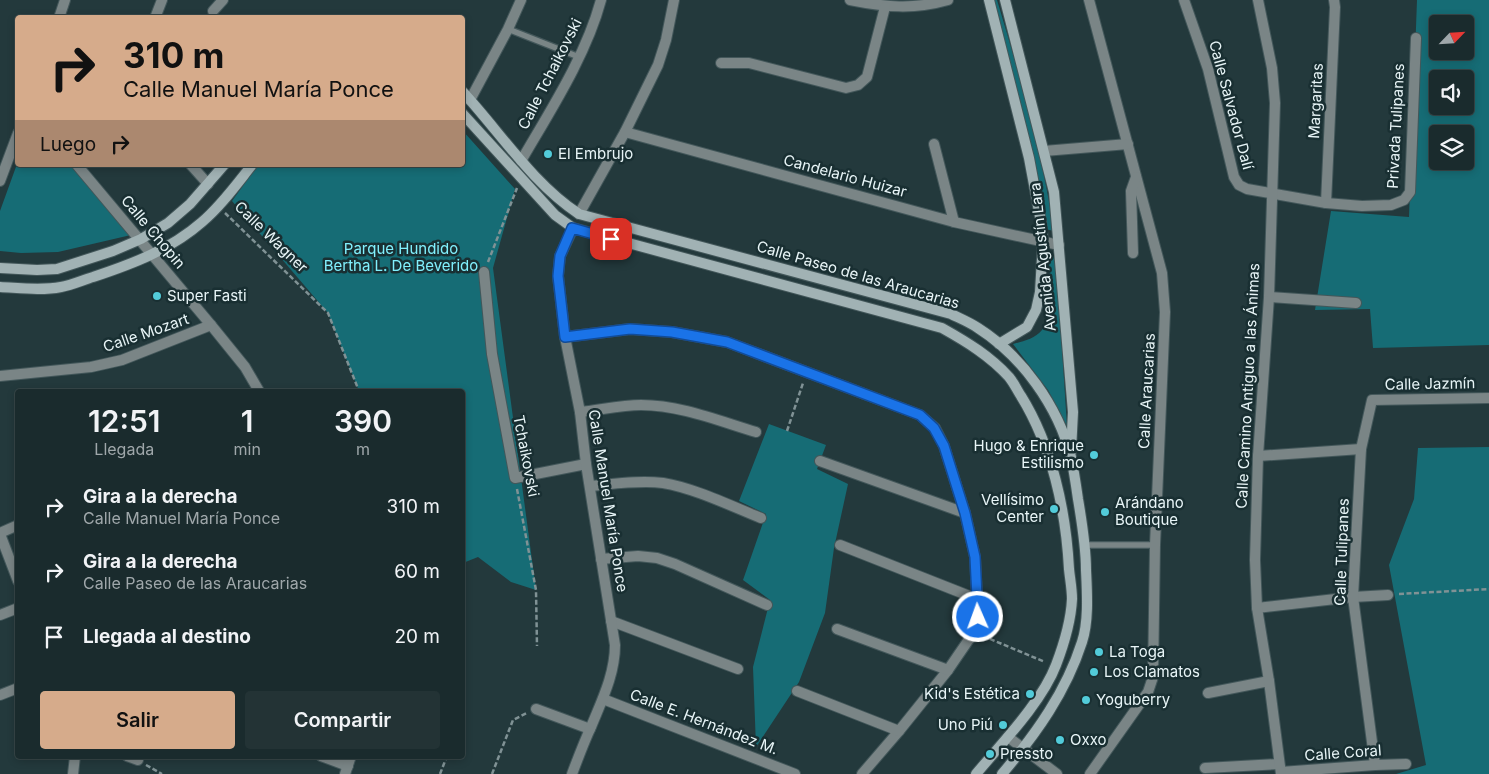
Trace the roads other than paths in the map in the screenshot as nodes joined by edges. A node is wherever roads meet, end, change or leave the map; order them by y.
1 (66, 0) edge
2 (162, 0) edge
3 (223, 0) edge
4 (521, 0) edge
5 (601, 0) edge
6 (674, 0) edge
7 (850, 0) edge
8 (948, 0) edge
9 (989, 0) edge
10 (1005, 0) edge
11 (1089, 0) edge
12 (1184, 0) edge
13 (1258, 0) edge
14 (1334, 0) edge
15 (885, 7) junction
16 (213, 11) dead end
17 (60, 15) edge
18 (156, 15) edge
19 (508, 29) junction
20 (1416, 38) dead end
21 (578, 57) junction
22 (721, 63) dead end
23 (465, 94) edge
24 (470, 100) junction
25 (465, 116) edge
26 (625, 132) junction
27 (15, 141) edge
28 (934, 144) dead end
29 (1128, 144) junction
30 (1044, 152) junction
31 (521, 161) junction
32 (79, 167) edge
33 (193, 167) edge
34 (222, 167) edge
35 (250, 167) edge
36 (1136, 177) junction
37 (0, 181) edge
38 (208, 184) junction
39 (1272, 193) junction
40 (1326, 202) junction
41 (579, 214) junction
42 (954, 222) junction
43 (572, 228) junction
44 (141, 239) junction
45 (1043, 241) junction
46 (1059, 245) junction
47 (1132, 253) dead end
48 (152, 255) junction
49 (0, 268) edge
50 (484, 272) road end
51 (0, 287) edge
52 (885, 295) junction
53 (1269, 297) junction
54 (1356, 303) dead end
55 (880, 311) junction
56 (211, 325) junction
57 (565, 337) junction
58 (999, 344) junction
59 (0, 376) edge
60 (258, 389) edge
61 (1489, 398) edge
62 (1372, 400) joint
63 (580, 412) junction
64 (756, 432) dead end
65 (1361, 449) junction
66 (1258, 456) junction
67 (1071, 457) junction
68 (820, 461) dead end
69 (586, 464) junction
70 (590, 486) junction
71 (965, 513) junction
72 (761, 518) dead end
73 (15, 526) edge
74 (0, 533) edge
75 (1155, 545) junction
76 (840, 546) dead end
77 (1086, 546) junction
78 (601, 559) junction
79 (15, 573) edge
80 (1388, 595) road end
81 (1352, 597) junction
82 (977, 599) junction
83 (767, 605) dead end
84 (1256, 608) junction
85 (15, 609) edge
86 (0, 615) edge
87 (611, 621) junction
88 (837, 629) dead end
89 (738, 669) dead end
90 (948, 670) junction
91 (1269, 681) junction
92 (15, 689) edge
93 (797, 691) dead end
94 (1208, 693) dead end
95 (0, 695) edge
96 (603, 699) junction
97 (536, 709) road end
98 (590, 729) junction
99 (900, 731) junction
100 (1008, 737) junction
101 (1023, 749) junction
102 (75, 759) edge
103 (331, 759) edge
104 (1406, 764) dead end
105 (348, 765) edge
106 (1375, 765) junction
107 (1206, 768) dead end
108 (1280, 770) edge
109 (576, 773) edge
110 (73, 774) edge
111 (795, 774) edge
112 (862, 774) edge
113 (976, 774) edge
114 (1002, 774) edge
115 (1057, 774) edge
116 (1090, 774) edge

1 - 17 street
2 - 18 street
3 - 16 street
4 - 19 street
5 - 21 street, Calle Tchaikovski
6 - 26 street
7 - 15 street
8 - 15 street
9 - 45 main road, Avenida Agustín Lara
10 - 30 main road, Avenida Agustín Lara
11 - 29 street, Calle Araucarias
12 - 39 street, Calle Salvador Dalí
13 - 39 street, Calle Camino Antiguo a las Ánimas
14 - 40 street, Margaritas
15 - 22 street
19 - 21 lane
19 - 24 street
20 - 40 street, Privada Tulipanes
21 - 31 street, Calle Tchaikovski
23 - 24 main road, Calle Paseo de las Araucarias
24 - 31 main road, Calle Paseo de las Araucarias
25 - 43 main road, Calle Paseo de las Araucarias
26 - 41 street
26 - 42 street, Candelario Huizar
27 - 37 street
28 - 42 street
29 - 30 street
29 - 36 street, Calle Araucarias
30 - 46 main road, Avenida Agustín Lara
31 - 41 main road, Calle Paseo de las Araucarias
32 - 44 street, Calle Chopin
33 - 38 street
34 - 38 main road
35 - 48 main road
36 - 47 street
36 - 75 street, Calle Araucarias
38 - 44 main road
39 - 40 street, Privada Tulipanes
39 - 53 street, Calle Camino Antiguo a las Ánimas
41 - 52 main road, Calle Paseo de las Araucarias
42 - 45 street, Candelario Huizar
43 - 55 main road, Calle Paseo de las Araucarias
43 - 57 street, Calle Manuel María Ponce
44 - 48 street, Calle Chopin
44 - 49 main road
45 - 46 street, Candelario Huizar
45 - 58 main road, Avenida Agustín Lara
46 - 67 main road, Avenida Agustín Lara
48 - 51 main road
48 - 56 street, Calle Chopin
50 - 69 street, Tchaikovski
52 - 55 main road
52 - 58 main road, Calle Paseo de las Araucarias
53 - 54 street
53 - 66 street, Calle Camino Antiguo a las Ánimas
55 - 100 main road, Calle Paseo de las Araucarias
56 - 59 street, Calle Mozart
56 - 60 street, Calle Chopin
57 - 63 street, Calle Manuel María Ponce
57 - 71 street
58 - 67 main road, Calle Paseo de las Araucarias
61 - 62 street, Calle Jazmín
62 - 65 street, Calle Tulipanes
63 - 64 street
63 - 69 street, Calle Manuel María Ponce
65 - 66 street
65 - 81 street, Calle Tulipanes
66 - 84 street, Calle Camino Antiguo a las Ánimas
67 - 77 main road, Calle Paseo de las Araucarias
68 - 71 street
69 - 70 street, Calle Manuel María Ponce
70 - 72 street
70 - 78 street, Calle Manuel María Ponce
71 - 82 street
73 - 74 street
74 - 79 street
75 - 77 lane
75 - 116 street, Calle Araucarias
76 - 82 street
77 - 101 main road, Calle Paseo de las Araucarias
78 - 83 street
78 - 87 street, Calle Manuel María Ponce
80 - 81 street
81 - 84 street
81 - 106 street, Calle Tulipanes
82 - 90 street
84 - 91 street, Calle Camino Antiguo a las Ánimas
85 - 86 street
87 - 89 street
87 - 96 street, Calle Manuel María Ponce
88 - 90 street
90 - 99 street
91 - 94 street
91 - 108 street, Calle Camino Antiguo a las Ánimas
92 - 95 street
93 - 99 street
96 - 98 street, Calle Manuel María Ponce
96 - 111 street, Calle E. Hernández M.
97 - 98 street
98 - 109 street, Calle Manuel María Ponce
99 - 112 street
100 - 101 street
100 - 113 main road, Calle Paseo de las Araucarias
101 - 114 main road, Calle Paseo de las Araucarias
101 - 115 street
102 - 110 street
103 - 105 street
104 - 106 street, Calle Coral
106 - 108 street, Calle Coral
107 - 108 street, Calle Coral

